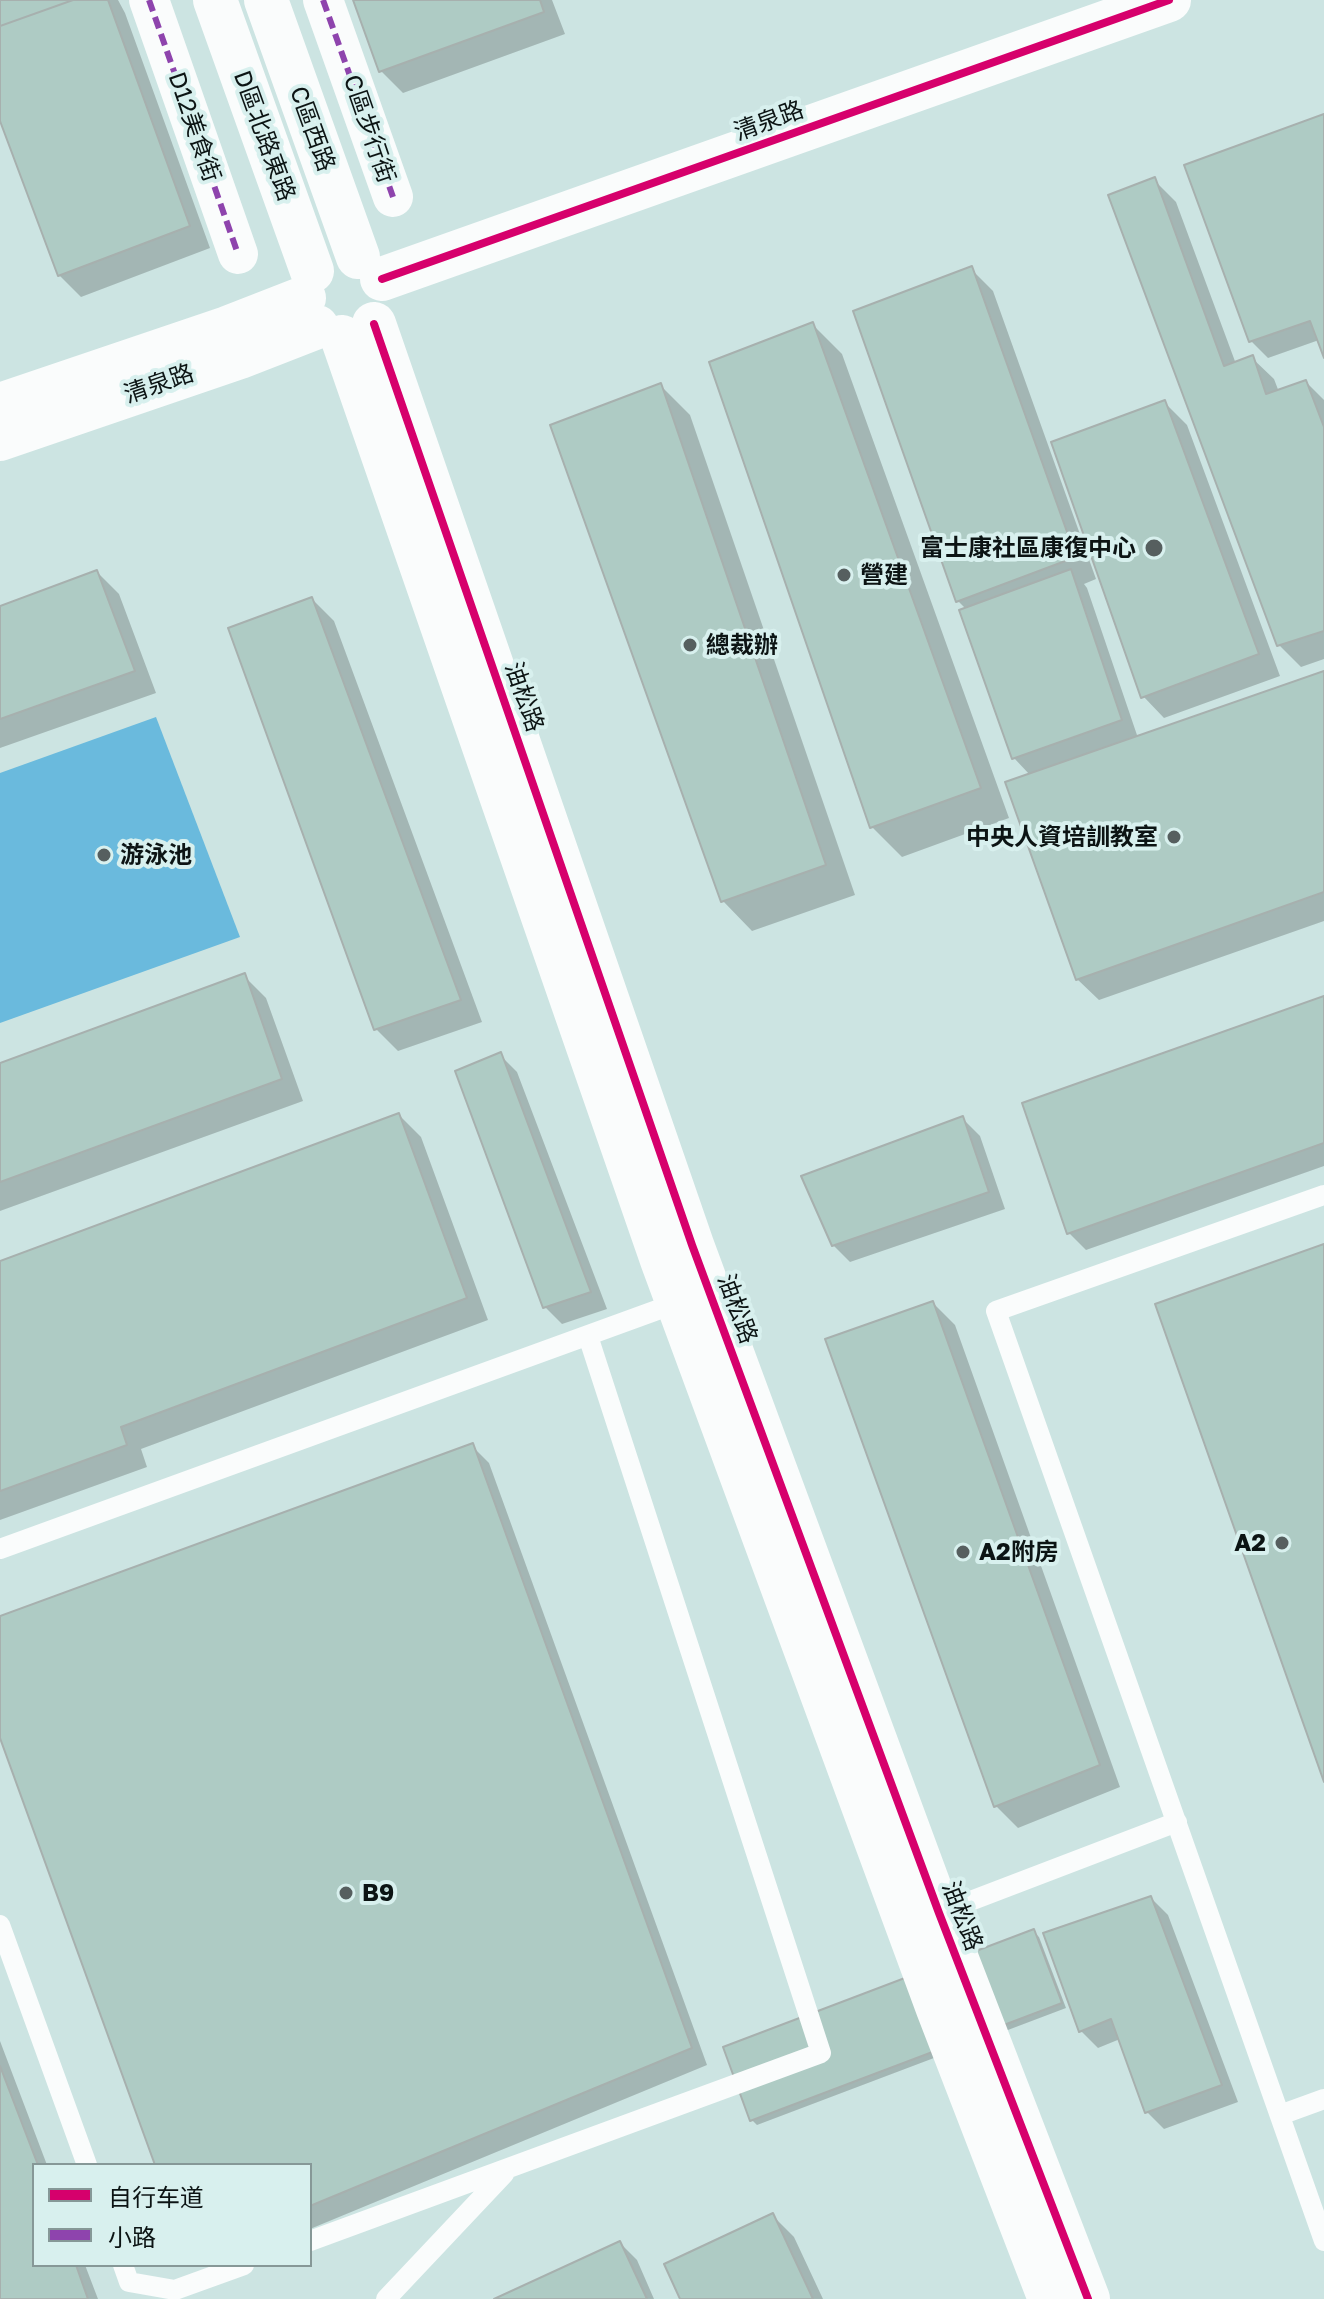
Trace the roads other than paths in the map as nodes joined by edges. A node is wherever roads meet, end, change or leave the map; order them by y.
1 (149, 0) edge
2 (215, 0) edge
3 (266, 0) edge
4 (323, 0) edge
5 (1169, 0) edge
6 (388, 183) dead end
7 (238, 254) dead end
8 (370, 268) junction
9 (330, 311) junction
10 (0, 405) edge
11 (0, 439) edge
12 (1324, 1195) edge
13 (693, 1297) junction
14 (588, 1336) junction
15 (0, 1549) edge
16 (1177, 1822) junction
17 (939, 1913) junction
18 (0, 1925) edge
19 (1324, 2099) edge
20 (1280, 2115) junction
21 (86, 2163) edge
22 (508, 2169) junction
23 (312, 2240) edge
24 (1324, 2241) edge
25 (124, 2267) edge
26 (238, 2267) edge
27 (386, 2299) edge
28 (1050, 2299) edge
29 (1088, 2299) edge

1 - 7 street, D12美食街
2 - 9 street, D區北路東路
3 - 8 street, C區西路
4 - 6 street, C區步行街
5 - 8 street, 清泉路
8 - 9 street
8 - 9 street
9 - 10 street, 清泉路
9 - 11 street, 清泉路
9 - 13 street, 油松路
12 - 16 lane
13 - 14 lane
13 - 17 street, 油松路
13 - 28 street, 油松路
14 - 15 lane
14 - 22 lane
16 - 17 lane
16 - 20 lane
17 - 29 street, 油松路
18 - 21 lane
19 - 20 lane
20 - 24 lane
22 - 23 lane
22 - 27 lane
25 - 26 lane

